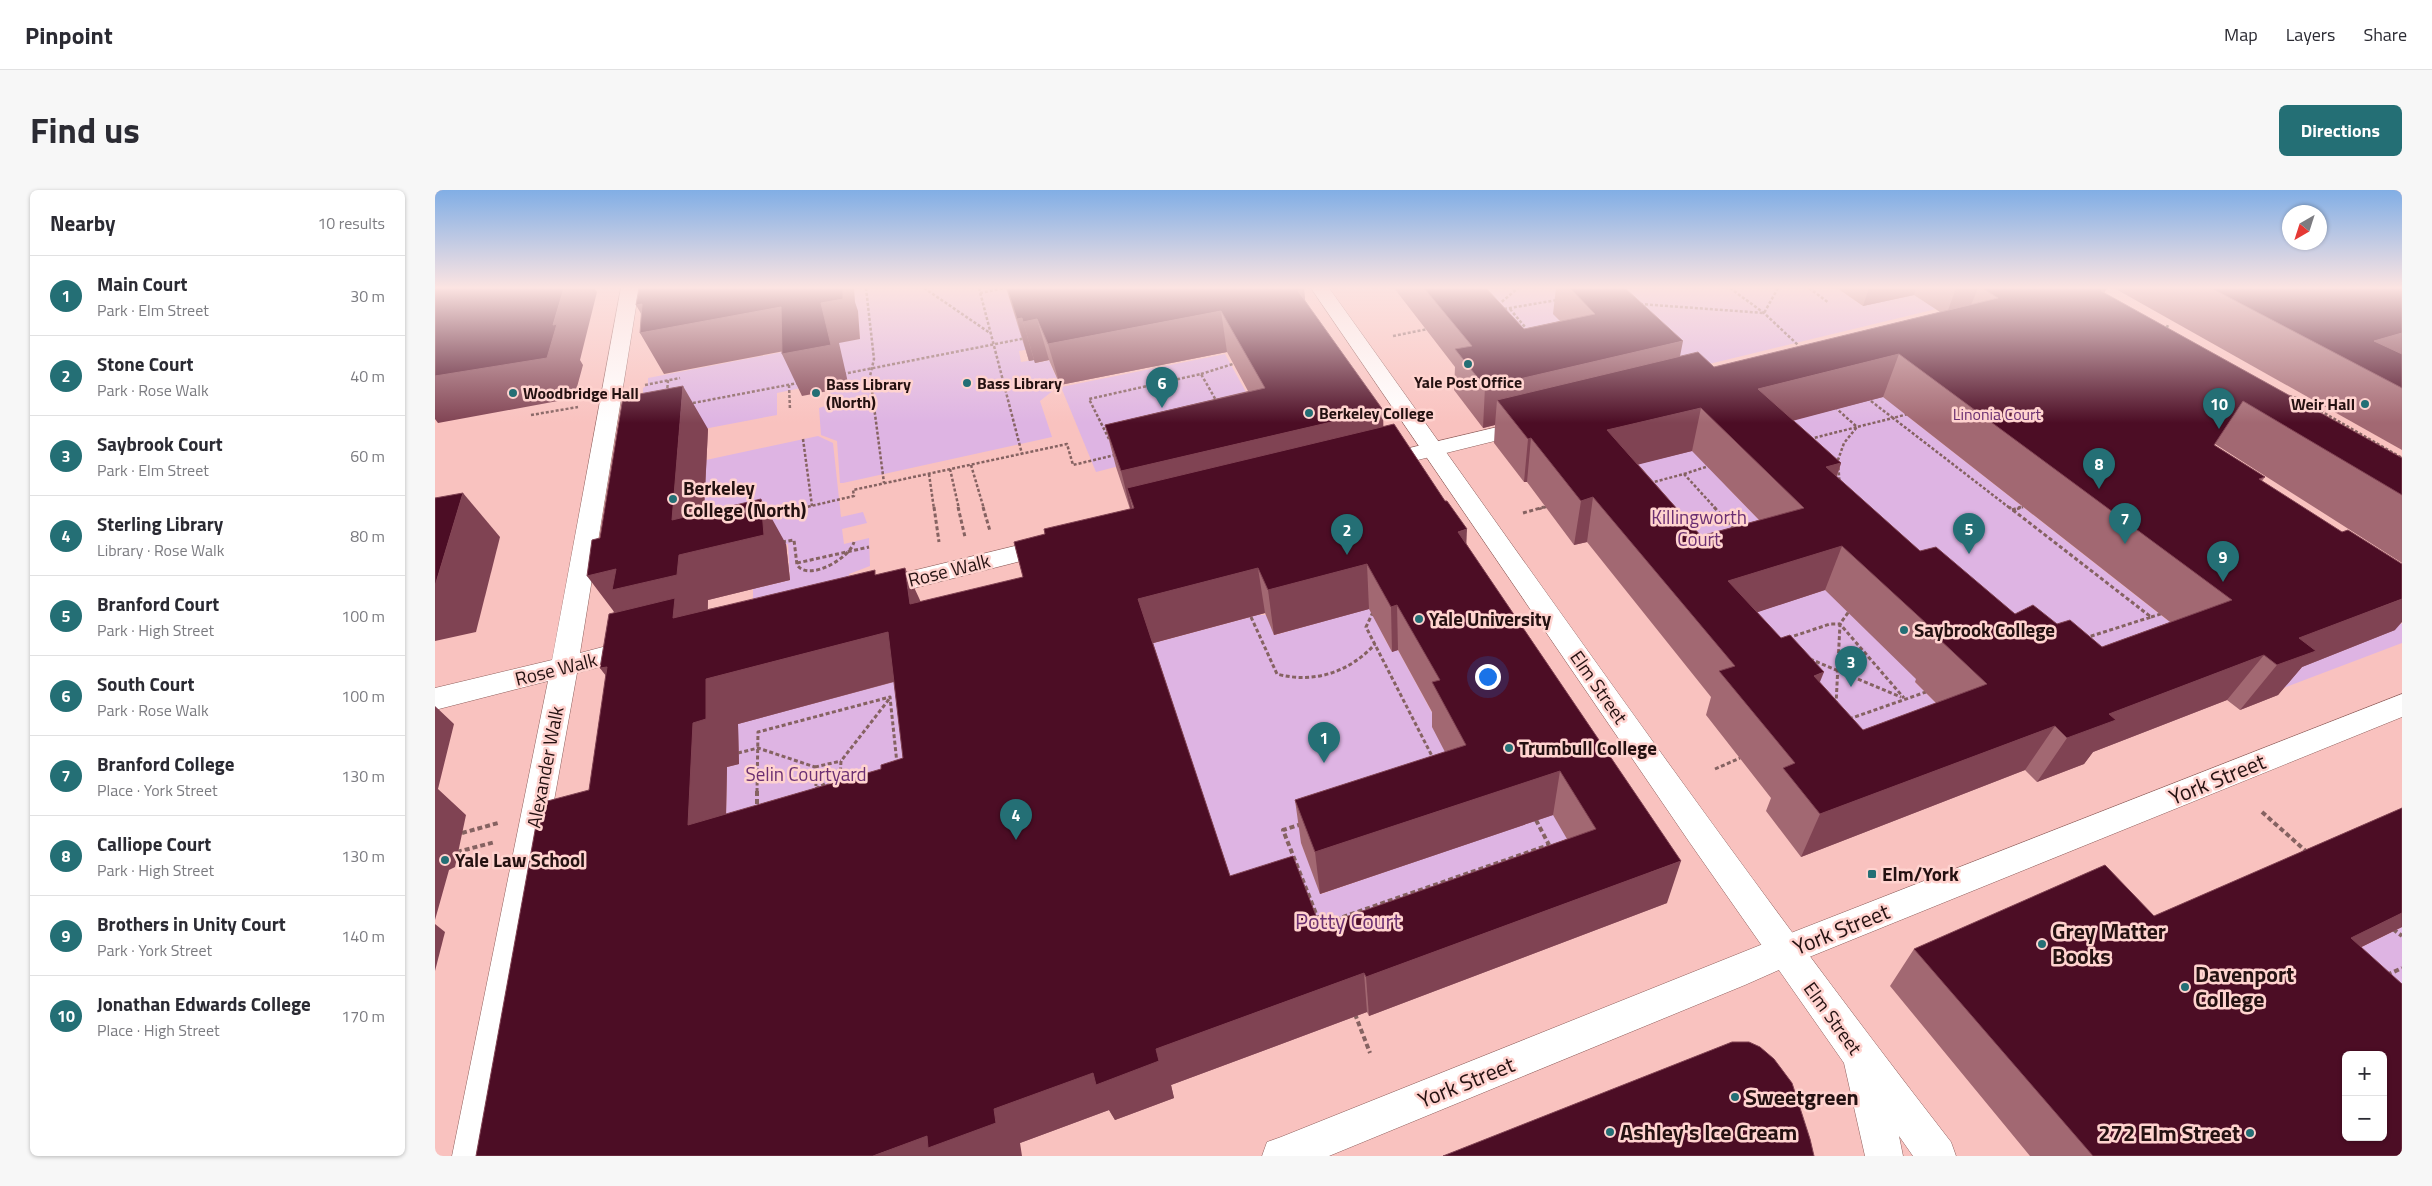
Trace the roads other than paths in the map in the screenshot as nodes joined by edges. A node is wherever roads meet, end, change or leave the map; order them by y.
1 (622, 333) edge
2 (1352, 333) edge
3 (1546, 421) edge
4 (1435, 449) junction
5 (1353, 469) edge
6 (1072, 539) edge
7 (852, 594) edge
8 (661, 642) edge
9 (564, 667) junction
10 (435, 699) edge
11 (2402, 706) edge
12 (1785, 951) junction
13 (1859, 1056) junction
14 (471, 1156) edge
15 (1281, 1156) edge
16 (1884, 1156) edge
17 (1937, 1156) edge

1 - 9 main road, Alexander Walk
2 - 4 main road, Elm Street
3 - 4 main road
4 - 5 main road
4 - 12 main road, Elm Street
6 - 7 main road, Rose Walk
8 - 9 main road, Rose Walk
9 - 10 main road, Rose Walk
9 - 14 main road, Alexander Walk
11 - 12 main road, York Street
12 - 13 main road, Elm Street
12 - 15 main road, York Street
13 - 16 main road
13 - 17 main road, Elm Street

